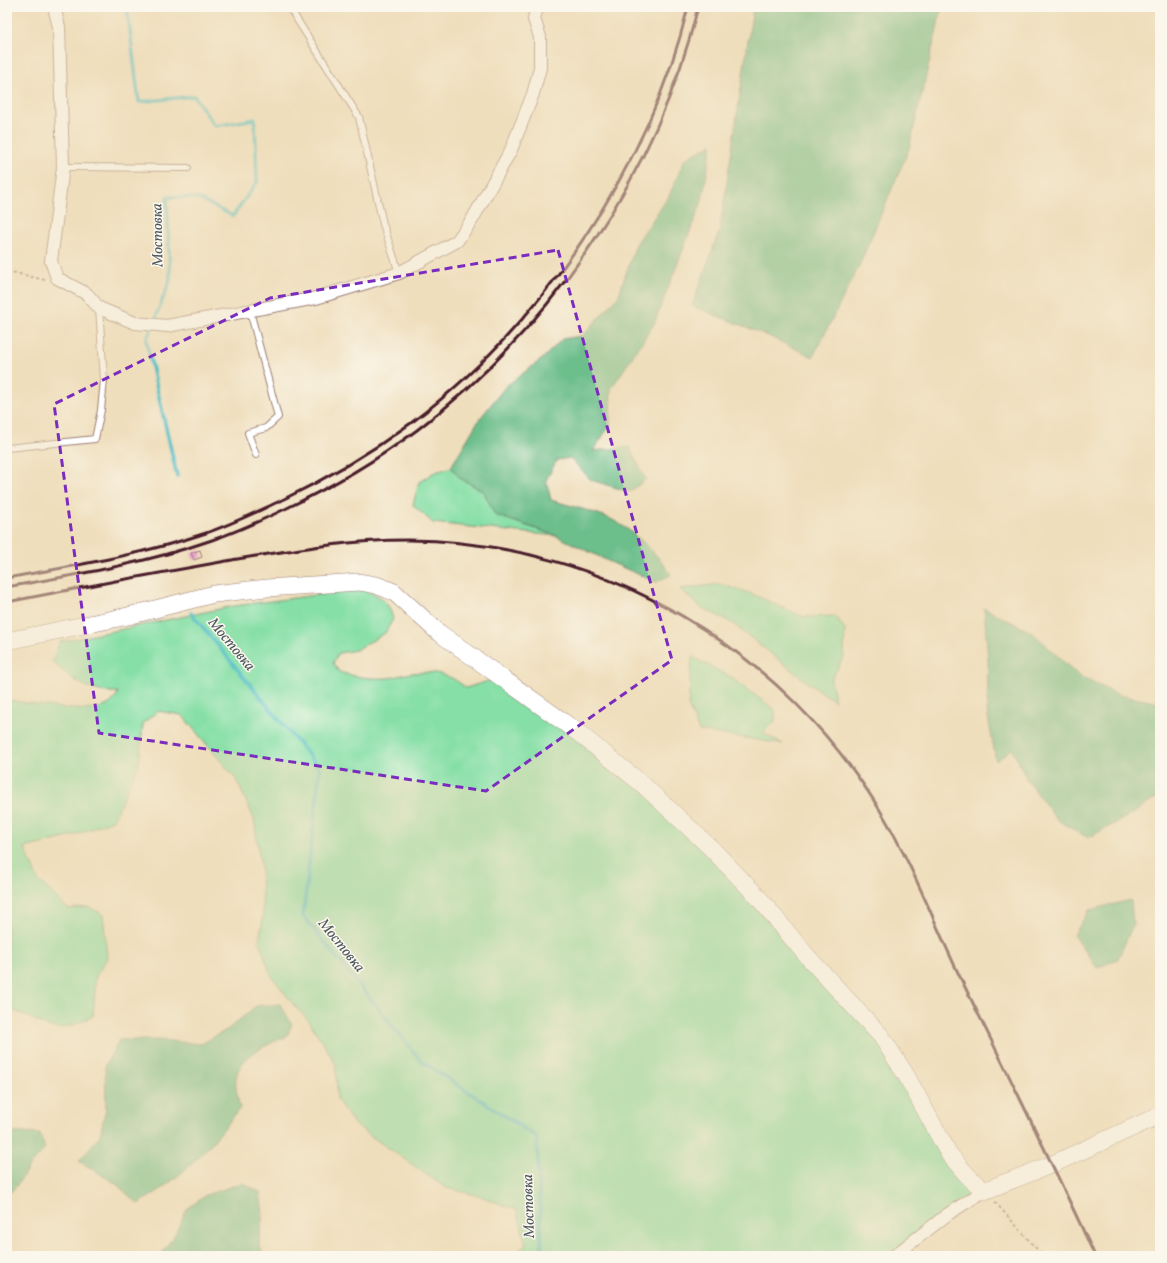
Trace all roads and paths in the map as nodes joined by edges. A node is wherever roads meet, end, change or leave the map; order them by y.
1 (54, 7) edge
2 (289, 7) edge
3 (533, 11) edge
4 (63, 167) junction
5 (188, 168) dead end
6 (7, 271) edge
7 (399, 273) junction
8 (58, 278) junction
9 (99, 308) junction
10 (250, 311) junction
11 (7, 448) edge
12 (256, 455) dead end
13 (7, 641) edge
14 (1160, 1115) edge
15 (984, 1191) junction
16 (894, 1256) edge
17 (1043, 1256) edge

1 - 4 street
2 - 7 lane
3 - 7 street
4 - 5 lane
4 - 8 street
6 - 8 path
7 - 10 street
8 - 9 street
9 - 10 street
9 - 11 lane
10 - 12 lane
13 - 15 street
14 - 15 street
15 - 16 street
15 - 17 path

